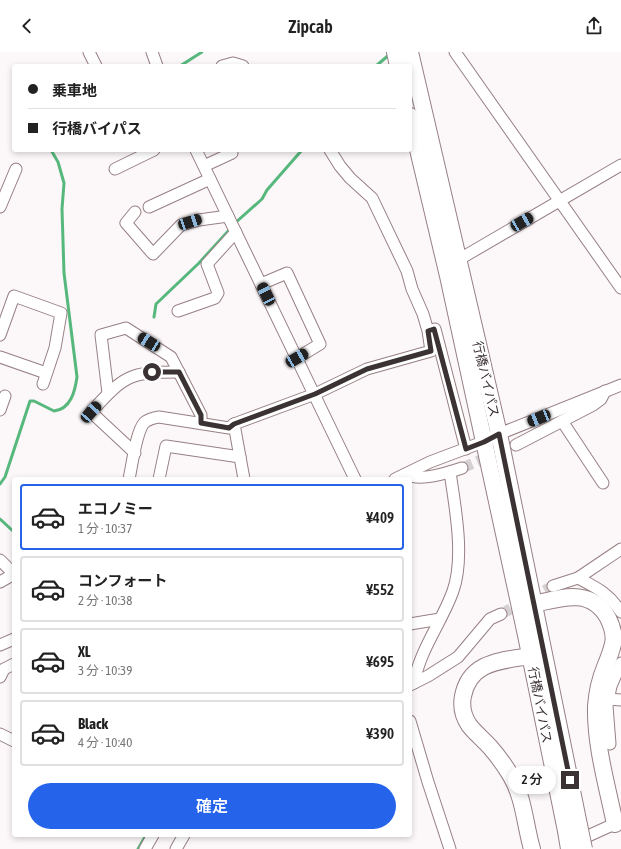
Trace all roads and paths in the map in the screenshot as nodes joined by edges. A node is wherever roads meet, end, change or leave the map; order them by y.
1 (90, 52) edge
2 (152, 52) edge
3 (395, 52) edge
4 (410, 52) edge
5 (455, 52) edge
6 (95, 64) edge
7 (156, 64) edge
8 (398, 64) edge
9 (412, 125) edge
10 (150, 152) edge
11 (197, 152) edge
12 (331, 152) edge
13 (233, 156) edge
14 (621, 165) edge
15 (204, 166) junction
16 (115, 168) dead end
17 (16, 169) dead end
18 (210, 179) junction
19 (560, 200) junction
20 (0, 207) edge
21 (149, 207) dead end
22 (136, 212) dead end
23 (228, 216) junction
24 (236, 232) junction
25 (458, 260) junction
26 (261, 284) junction
27 (621, 288) edge
28 (178, 311) dead end
29 (428, 331) junction
30 (0, 335) edge
31 (0, 357) edge
32 (297, 358) junction
33 (179, 372) junction
34 (621, 385) edge
35 (606, 391) junction
36 (108, 393) junction
37 (315, 394) junction
38 (5, 396) dead end
39 (0, 410) edge
40 (562, 420) junction
41 (201, 423) junction
42 (234, 424) junction
43 (499, 434) junction
44 (484, 442) junction
45 (516, 445) dead end
46 (466, 449) junction
47 (135, 453) junction
48 (240, 457) junction
49 (462, 468) tunnel mouth
50 (450, 472) junction
51 (406, 474) junction
52 (129, 477) edge
53 (159, 477) edge
54 (244, 477) edge
55 (354, 477) edge
56 (399, 477) edge
57 (410, 477) edge
58 (412, 478) edge
59 (603, 483) dead end
60 (621, 549) edge
61 (0, 560) edge
62 (12, 568) edge
63 (12, 570) edge
64 (578, 578) junction
65 (0, 582) edge
66 (553, 586) tunnel mouth
67 (534, 604) junction
68 (621, 612) edge
69 (501, 614) tunnel mouth
70 (440, 619) junction
71 (412, 624) edge
72 (12, 640) edge
73 (0, 645) edge
74 (530, 656) junction
75 (621, 663) edge
76 (12, 665) edge
77 (0, 677) edge
78 (412, 684) edge
79 (608, 699) junction
80 (621, 700) edge
81 (412, 727) edge
82 (0, 734) edge
83 (12, 740) edge
84 (610, 744) dead end
85 (618, 822) edge
86 (572, 828) junction
87 (152, 837) edge
88 (183, 837) edge
89 (144, 849) edge
90 (176, 849) edge
91 (450, 849) edge
92 (532, 849) edge
93 (562, 849) edge
94 (569, 849) edge
95 (584, 849) edge

1 - 6 street
2 - 7 street
3 - 8 highway
4 - 25 highway, 行橋バイパス
5 - 19 street
9 - 44 highway, 行橋バイパス
10 - 16 street
11 - 15 street
12 - 29 street
13 - 15 street
14 - 19 street
15 - 18 street
17 - 20 street
18 - 21 street
18 - 23 street
19 - 25 street
19 - 27 street
22 - 23 street
23 - 24 street
24 - 26 street
24 - 28 street
25 - 43 highway, 行橋バイパス
26 - 32 street
26 - 32 street
29 - 37 street
29 - 46 street
30 - 31 street
32 - 37 street
33 - 36 street
33 - 36 street
33 - 41 street
34 - 35 street
35 - 40 street
35 - 43 street
36 - 47 street
37 - 42 street
37 - 55 street
38 - 39 street
40 - 45 street
40 - 59 street
41 - 42 street
41 - 47 street
42 - 48 street
43 - 44 street
43 - 67 highway, 行橋バイパス
44 - 46 street
44 - 74 highway, 行橋バイパス
46 - 51 street
47 - 52 street
48 - 53 street
48 - 54 street
49 - 50 street
50 - 58 street
50 - 70 street
51 - 56 street
51 - 57 street
60 - 64 street
61 - 62 street
63 - 65 street
64 - 66 street
64 - 68 street
67 - 85 highway
67 - 86 highway, 行橋バイパス
69 - 78 street
70 - 71 street
70 - 78 street
72 - 73 street
74 - 86 highway, 行橋バイパス
74 - 92 highway
75 - 79 street
76 - 77 street
79 - 80 street
79 - 84 street
81 - 91 street
82 - 83 street
85 - 93 street
86 - 94 highway, 行橋バイパス, bridge
86 - 95 highway, 行橋バイパス, bridge
87 - 89 street
88 - 90 street

